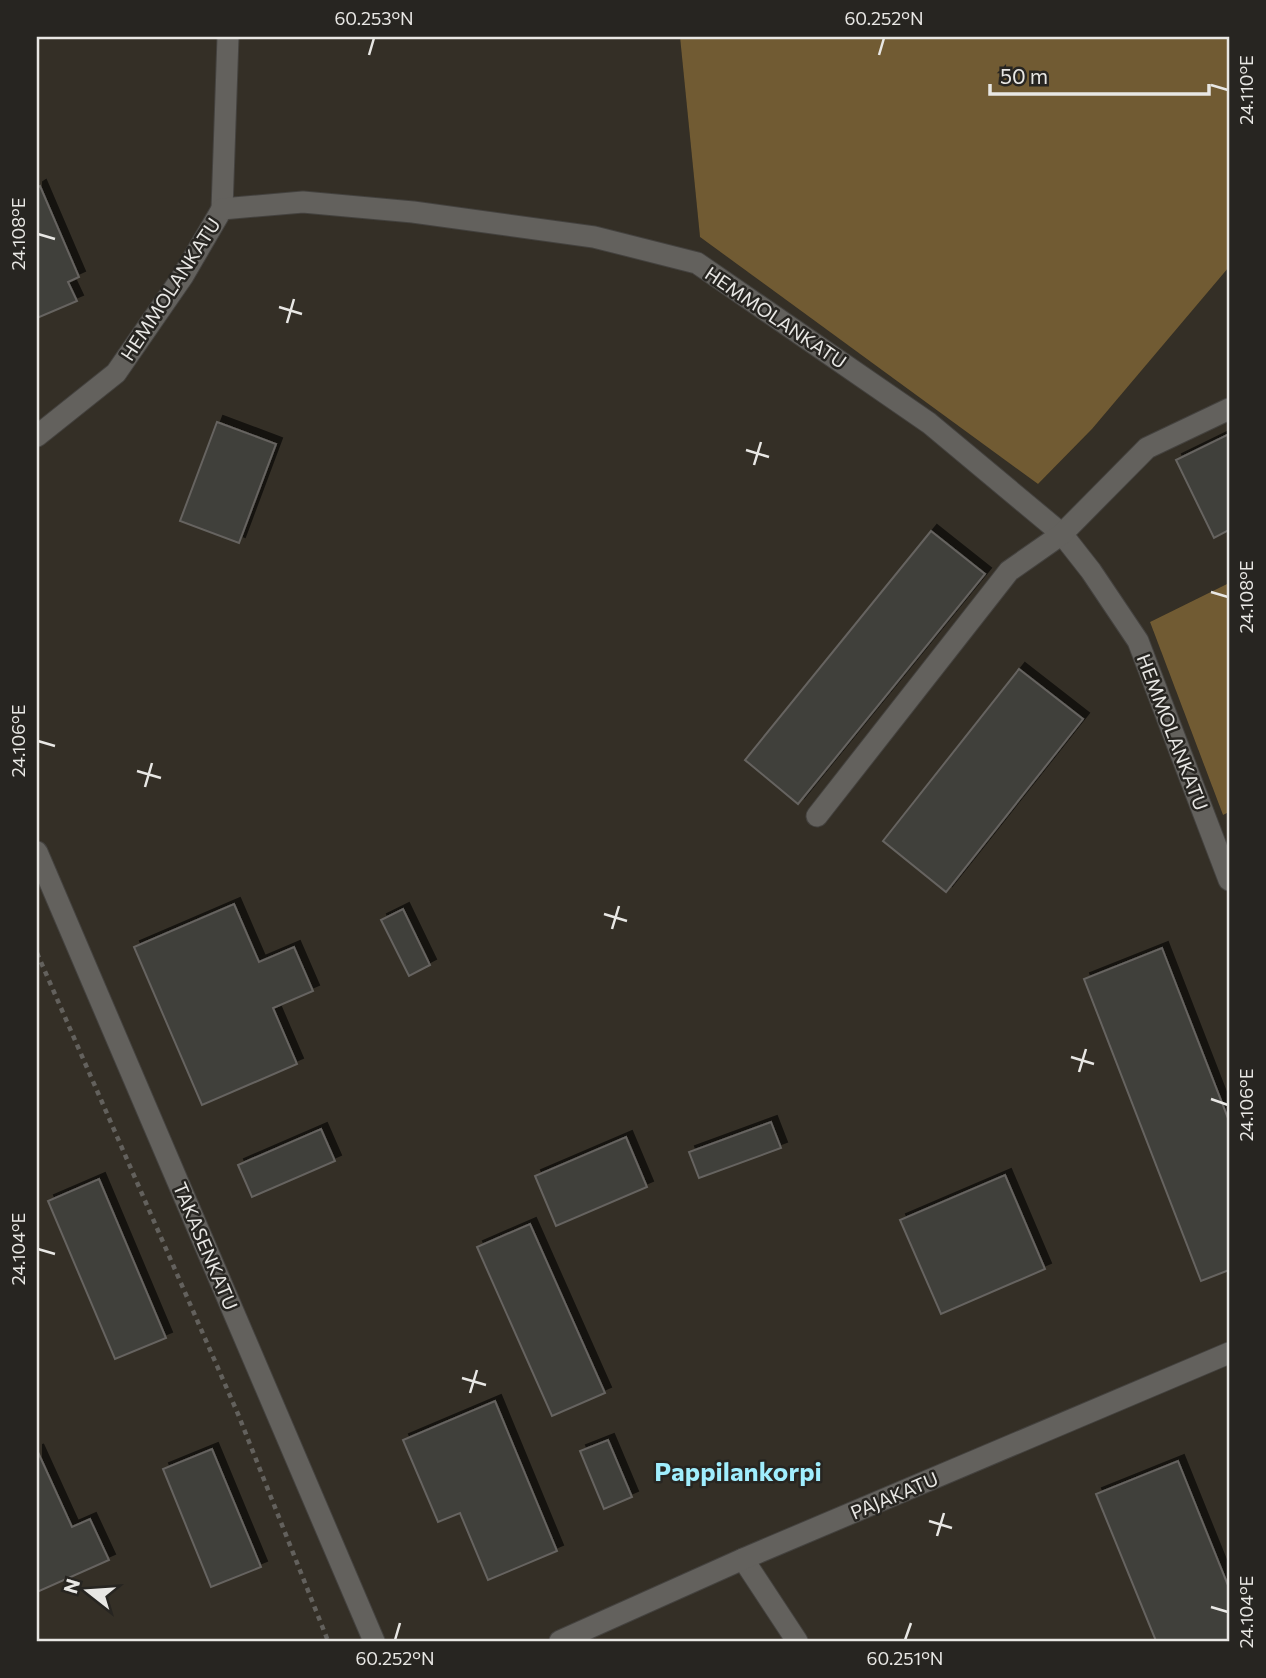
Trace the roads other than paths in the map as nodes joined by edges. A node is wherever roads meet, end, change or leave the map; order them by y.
1 (228, 37) edge
2 (222, 209) junction
3 (1229, 409) edge
4 (37, 436) edge
5 (1062, 534) junction
6 (817, 816) dead end
7 (37, 852) edge
8 (1229, 880) edge
9 (1229, 1353) edge
10 (743, 1559) junction
11 (374, 1641) edge
12 (560, 1641) edge
13 (797, 1641) edge

1 - 2 street
2 - 4 street, HEMMOLANKATU
2 - 5 street, HEMMOLANKATU
3 - 5 street
5 - 6 street
5 - 8 street, HEMMOLANKATU
7 - 11 street, TAKASENKATU
9 - 10 street, PAJAKATU
10 - 12 street, PAJAKATU
10 - 13 street

